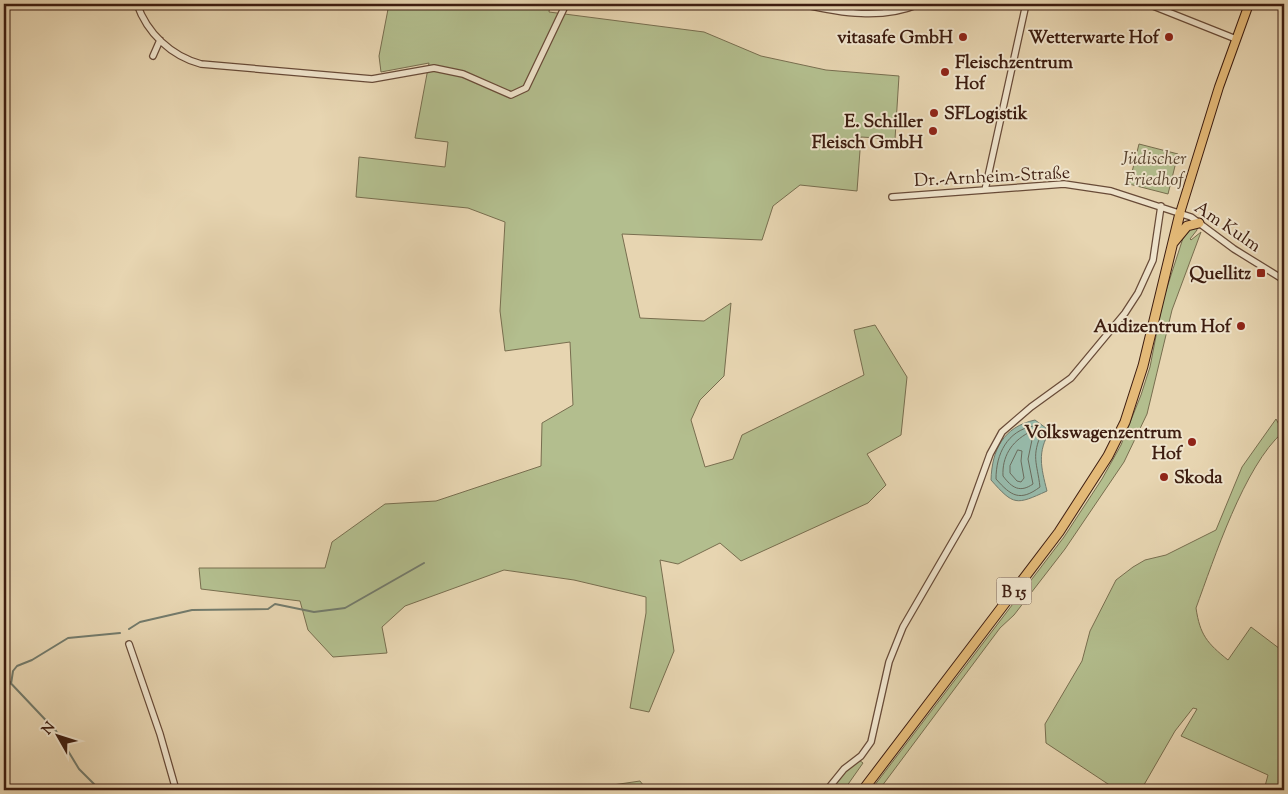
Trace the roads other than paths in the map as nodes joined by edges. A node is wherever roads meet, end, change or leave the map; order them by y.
1 (137, 4) edge
2 (566, 4) edge
3 (802, 4) edge
4 (919, 4) edge
5 (1026, 4) edge
6 (1148, 4) edge
7 (1249, 4) edge
8 (1236, 39) junction
9 (160, 40) junction
10 (153, 56) dead end
11 (985, 190) junction
12 (892, 198) dead end
13 (1161, 206) junction
14 (1180, 213) junction
15 (1199, 223) junction
16 (1171, 245) junction
17 (1284, 280) edge
18 (129, 644) dead end
19 (176, 790) edge
20 (826, 790) edge
21 (862, 790) edge

1 - 9 street
2 - 9 street
3 - 4 street
5 - 11 street
6 - 8 street
7 - 8 main road, B 15
8 - 14 main road, B 15
9 - 10 street
11 - 12 street, Dr.-Arnheim-Straße
11 - 13 street, Dr.-Arnheim-Straße
13 - 14 street, Dr.-Arnheim-Straße
13 - 20 street
14 - 15 street, Am Kulm
14 - 16 highway, B 15
15 - 16 highway
15 - 17 street, Am Kulm
16 - 21 highway, B 15
18 - 19 street

